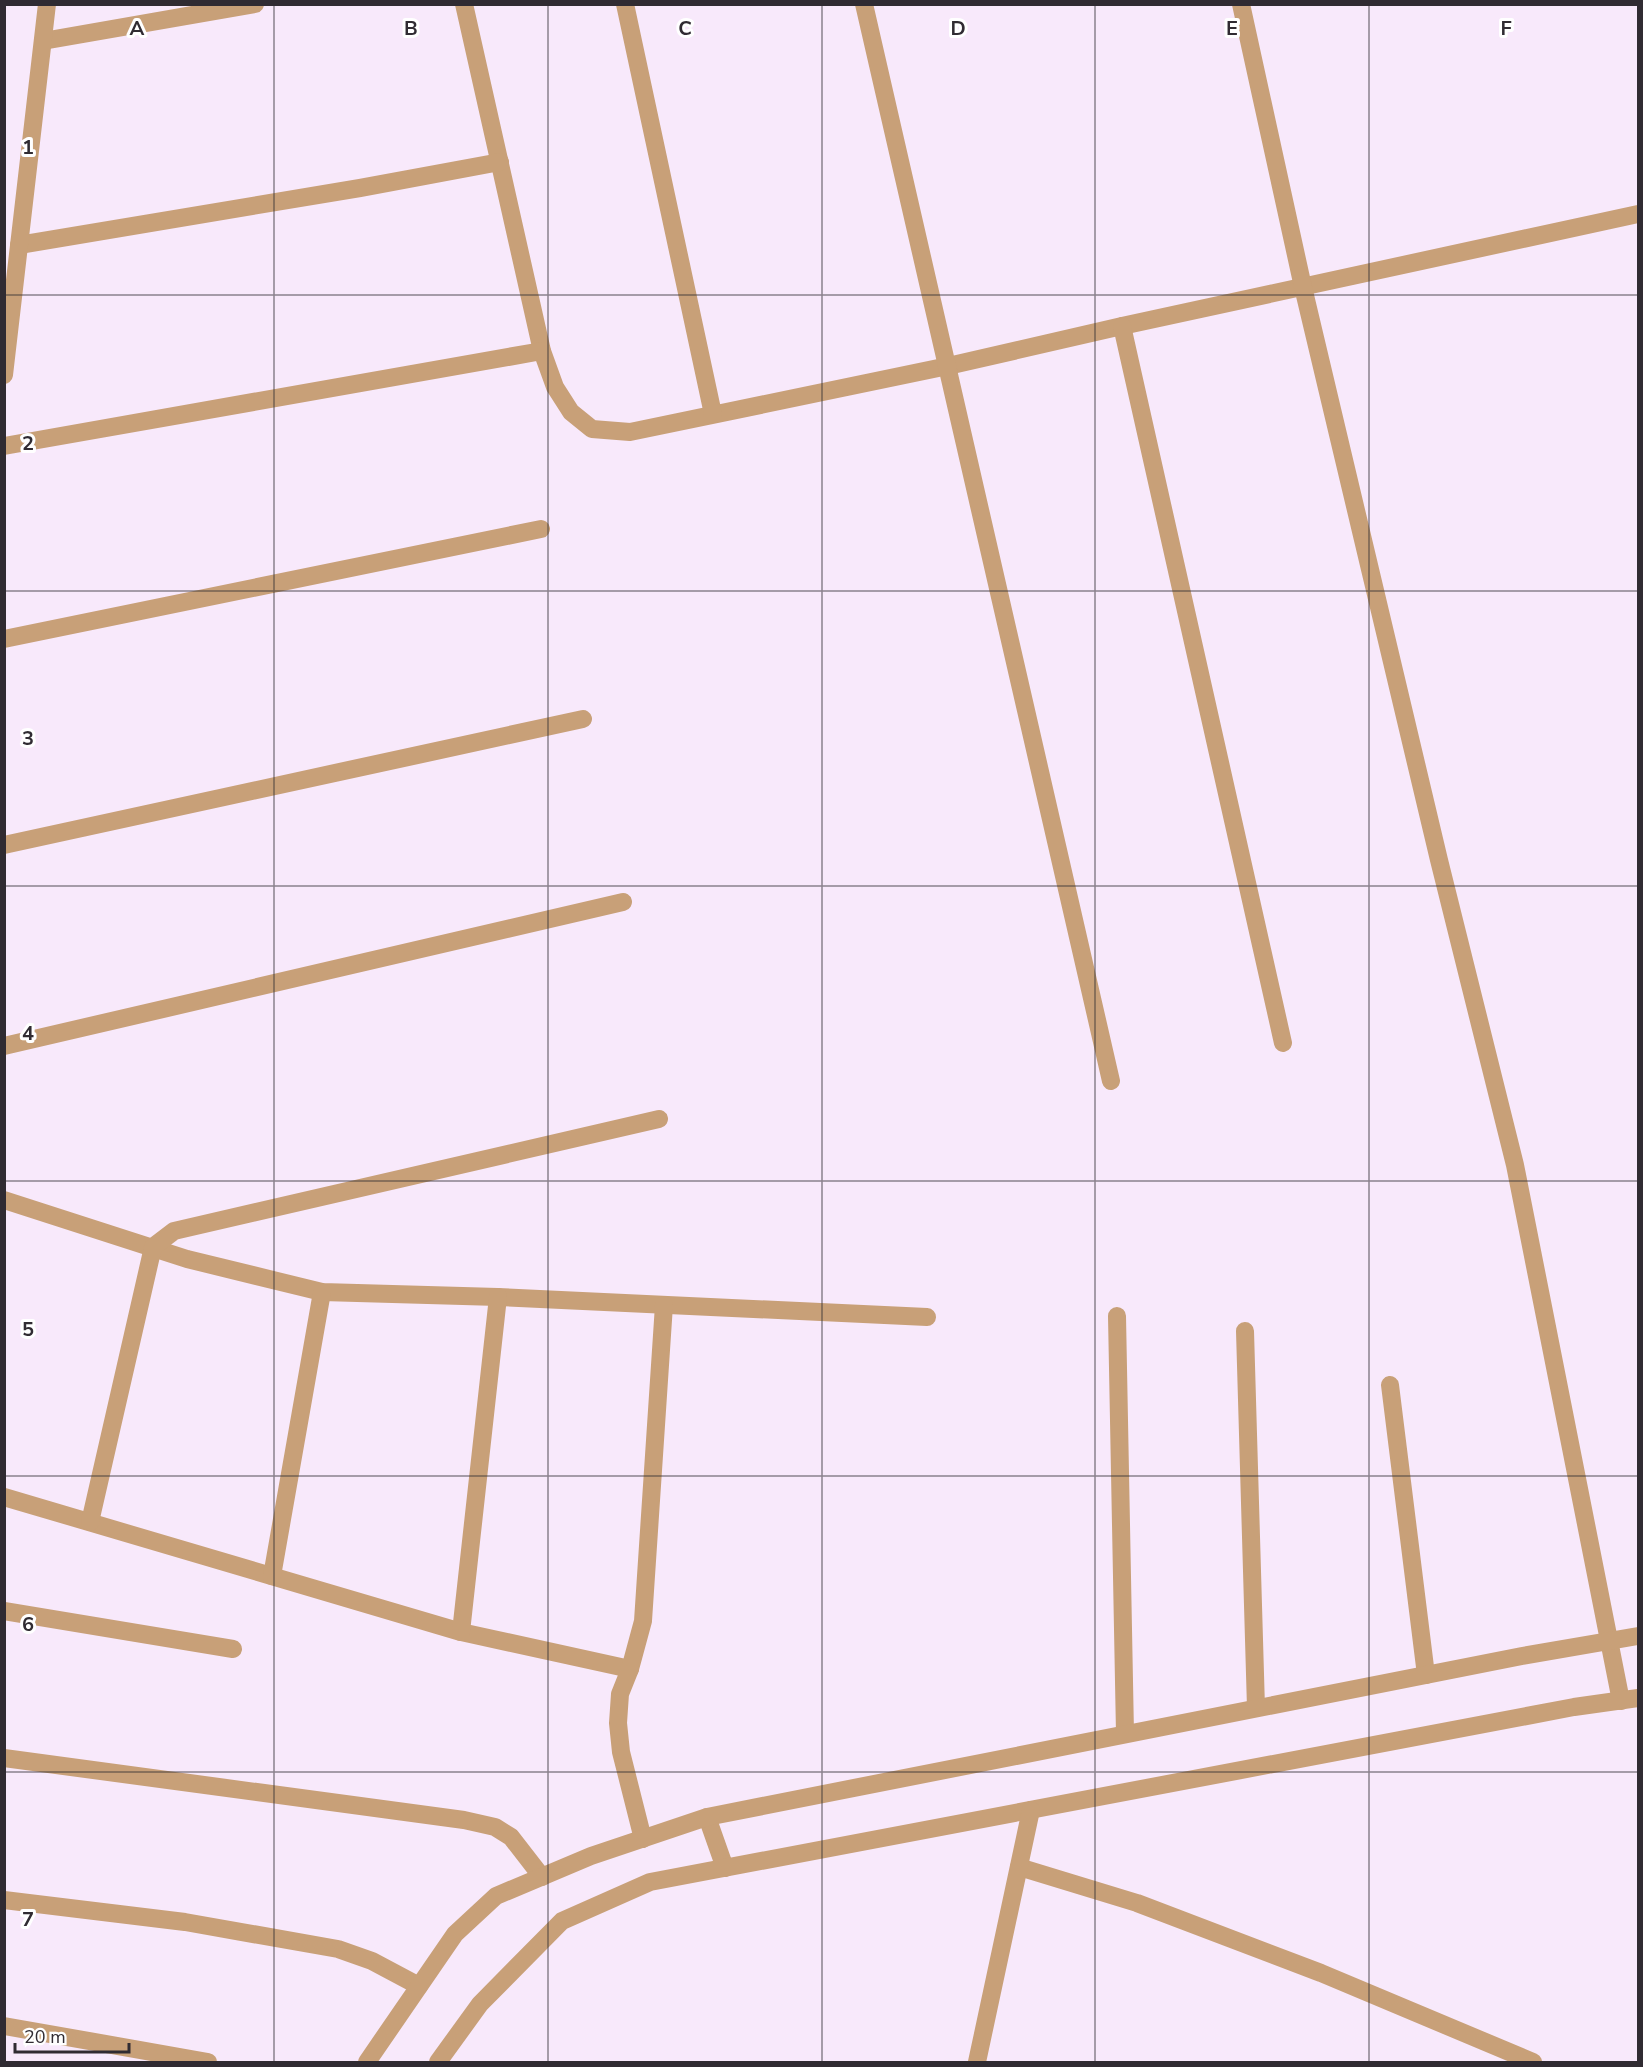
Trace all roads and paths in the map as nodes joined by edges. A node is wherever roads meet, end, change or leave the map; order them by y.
1 (47, 4) edge
2 (255, 4) edge
3 (464, 4) edge
4 (625, 4) edge
5 (864, 4) edge
6 (1241, 4) edge
7 (43, 40) junction
8 (500, 162) junction
9 (1638, 214) edge
10 (19, 245) junction
11 (1303, 287) junction
12 (1122, 326) junction
13 (542, 351) junction
14 (948, 366) junction
15 (4, 375) edge
16 (713, 414) junction
17 (4, 446) edge
18 (542, 529) dead end
19 (4, 639) edge
20 (583, 719) dead end
21 (4, 845) edge
22 (623, 902) dead end
23 (1283, 1043) dead end
24 (4, 1046) edge
25 (1111, 1081) dead end
26 (659, 1119) dead end
27 (4, 1200) edge
28 (153, 1247) junction
29 (322, 1292) junction
30 (498, 1297) junction
31 (664, 1305) junction
32 (1117, 1316) dead end
33 (927, 1317) dead end
34 (1245, 1331) dead end
35 (1390, 1385) dead end
36 (4, 1497) edge
37 (90, 1522) junction
38 (272, 1576) junction
39 (4, 1611) edge
40 (461, 1632) junction
41 (1638, 1636) edge
42 (1609, 1641) junction
43 (233, 1649) dead end
44 (630, 1669) junction
45 (1426, 1675) junction
46 (1630, 1699) edge
47 (1256, 1707) junction
48 (1125, 1733) junction
49 (4, 1758) edge
50 (1031, 1810) junction
51 (707, 1817) junction
52 (643, 1839) junction
53 (1019, 1867) junction
54 (725, 1868) junction
55 (542, 1876) junction
56 (4, 1900) edge
57 (419, 1986) junction
58 (4, 2026) edge
59 (208, 2062) edge
60 (367, 2062) edge
61 (438, 2062) edge
62 (977, 2062) edge
63 (1533, 2062) edge

1 - 7 street
2 - 7 street
3 - 8 street
4 - 16 street
5 - 14 street
6 - 11 street
7 - 10 street
8 - 10 street
8 - 13 street
9 - 11 street
10 - 15 street
11 - 12 street
11 - 42 street
12 - 14 street
12 - 23 street
13 - 16 street
13 - 17 street
14 - 16 street
14 - 25 street
18 - 19 street
20 - 21 street
22 - 24 street
26 - 28 street
27 - 28 street
28 - 29 street
28 - 37 street
29 - 30 street
29 - 38 street
30 - 31 street
30 - 40 street
31 - 33 street
31 - 44 street
32 - 48 street
34 - 47 street
35 - 45 street
36 - 37 street
37 - 38 street
38 - 40 street
39 - 43 street
40 - 44 street
41 - 42 street
42 - 45 street
42 - 46 street
44 - 52 street
45 - 47 street
46 - 50 street
47 - 48 street
48 - 51 street
49 - 55 street
50 - 53 street
50 - 54 street
51 - 52 street
51 - 54 street
52 - 55 street
53 - 62 street
53 - 63 street
54 - 61 street
55 - 57 street
56 - 57 street
57 - 60 street
58 - 59 street

